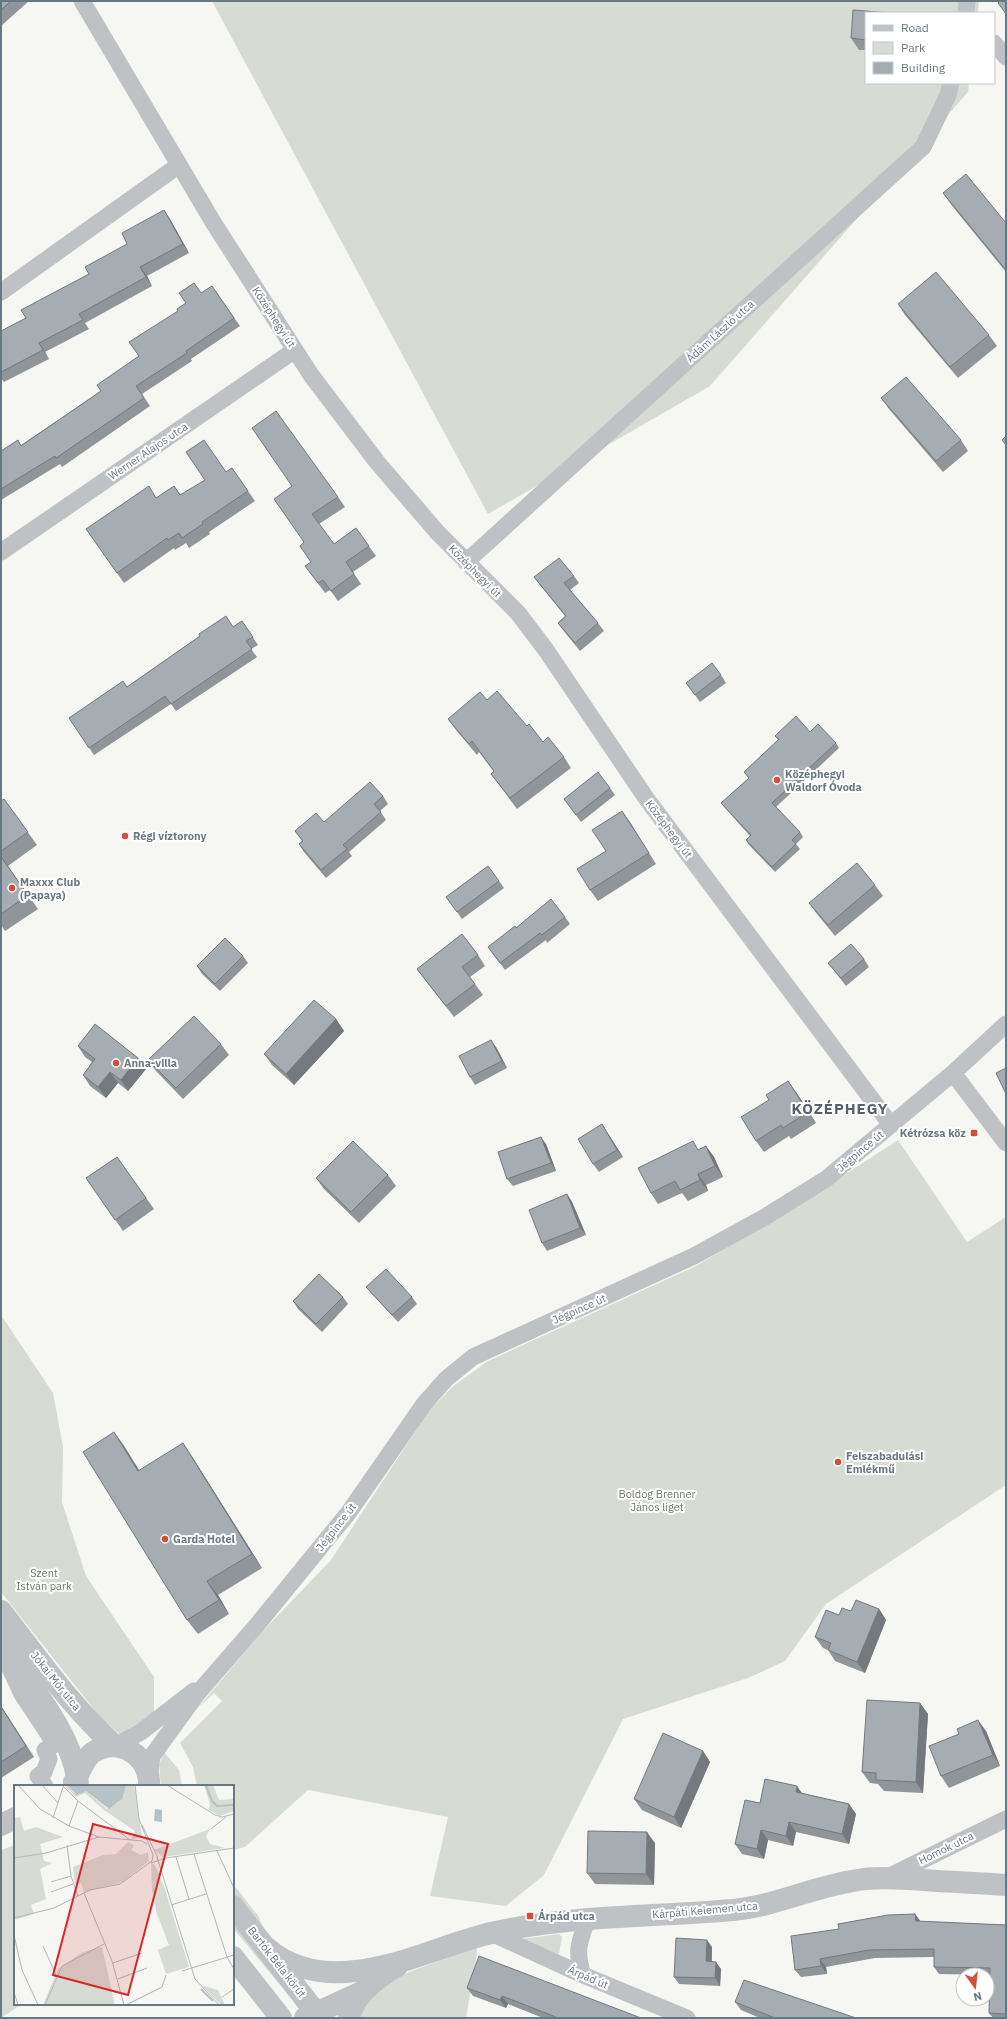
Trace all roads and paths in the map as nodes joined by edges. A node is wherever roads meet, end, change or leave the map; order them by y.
1 (82, 1) edge
2 (995, 44) edge
3 (1006, 57) edge
4 (951, 84) edge
5 (179, 165) junction
6 (1, 292) edge
7 (295, 350) junction
8 (1, 552) edge
9 (466, 562) junction
10 (1006, 1024) edge
11 (957, 1080) junction
12 (891, 1125) junction
13 (1006, 1143) edge
14 (1, 1611) edge
15 (1, 1642) edge
16 (1, 1649) edge
17 (220, 1666) junction
18 (115, 1746) junction
19 (149, 1782) edge
20 (75, 1783) edge
21 (44, 1785) edge
22 (14, 1818) edge
23 (1006, 1819) edge
24 (14, 1824) edge
25 (1, 1825) edge
26 (1, 1828) edge
27 (886, 1878) junction
28 (1006, 1885) edge
29 (234, 1907) edge
30 (587, 1920) junction
31 (491, 1933) junction
32 (267, 1948) junction
33 (234, 1958) edge
34 (406, 1961) junction
35 (583, 1975) junction
36 (364, 1991) junction
37 (314, 2016) edge
38 (281, 2018) edge
39 (349, 2018) edge
40 (687, 2018) edge

1 - 5 street, Középhegyi út
2 - 3 street
4 - 9 street, Ádám László utca
5 - 6 street
5 - 7 street, Középhegyi út
7 - 8 street, Werner Alajos utca
7 - 9 street, Középhegyi út
9 - 12 street, Középhegyi út
10 - 11 street, Jégpince út
11 - 12 street, Jégpince út
11 - 13 street
12 - 17 street, Jégpince út
14 - 18 street, Jókai Mór utca
15 - 20 street, Jókai Mór utca
16 - 21 street
17 - 18 street, Jégpince út
17 - 19 street, Jégpince út
18 - 19 street
18 - 20 street
22 - 25 street
23 - 27 street, Homok utca
24 - 26 street
27 - 28 street, Kárpáti Kelemen utca
27 - 30 street, Kárpáti Kelemen utca
29 - 32 street, Bartók Béla körút
30 - 31 street, Kárpáti Kelemen utca
30 - 35 street
31 - 34 street, Kárpáti Kelemen utca
31 - 35 street, Árpád út
32 - 34 street, Kárpáti Kelemen utca
32 - 37 street, Bartók Béla körút
33 - 38 street
34 - 36 street, Kárpáti Kelemen utca
35 - 40 street, Árpád út
36 - 37 street, Kárpáti Kelemen utca
36 - 39 street, Kárpáti Kelemen utca

